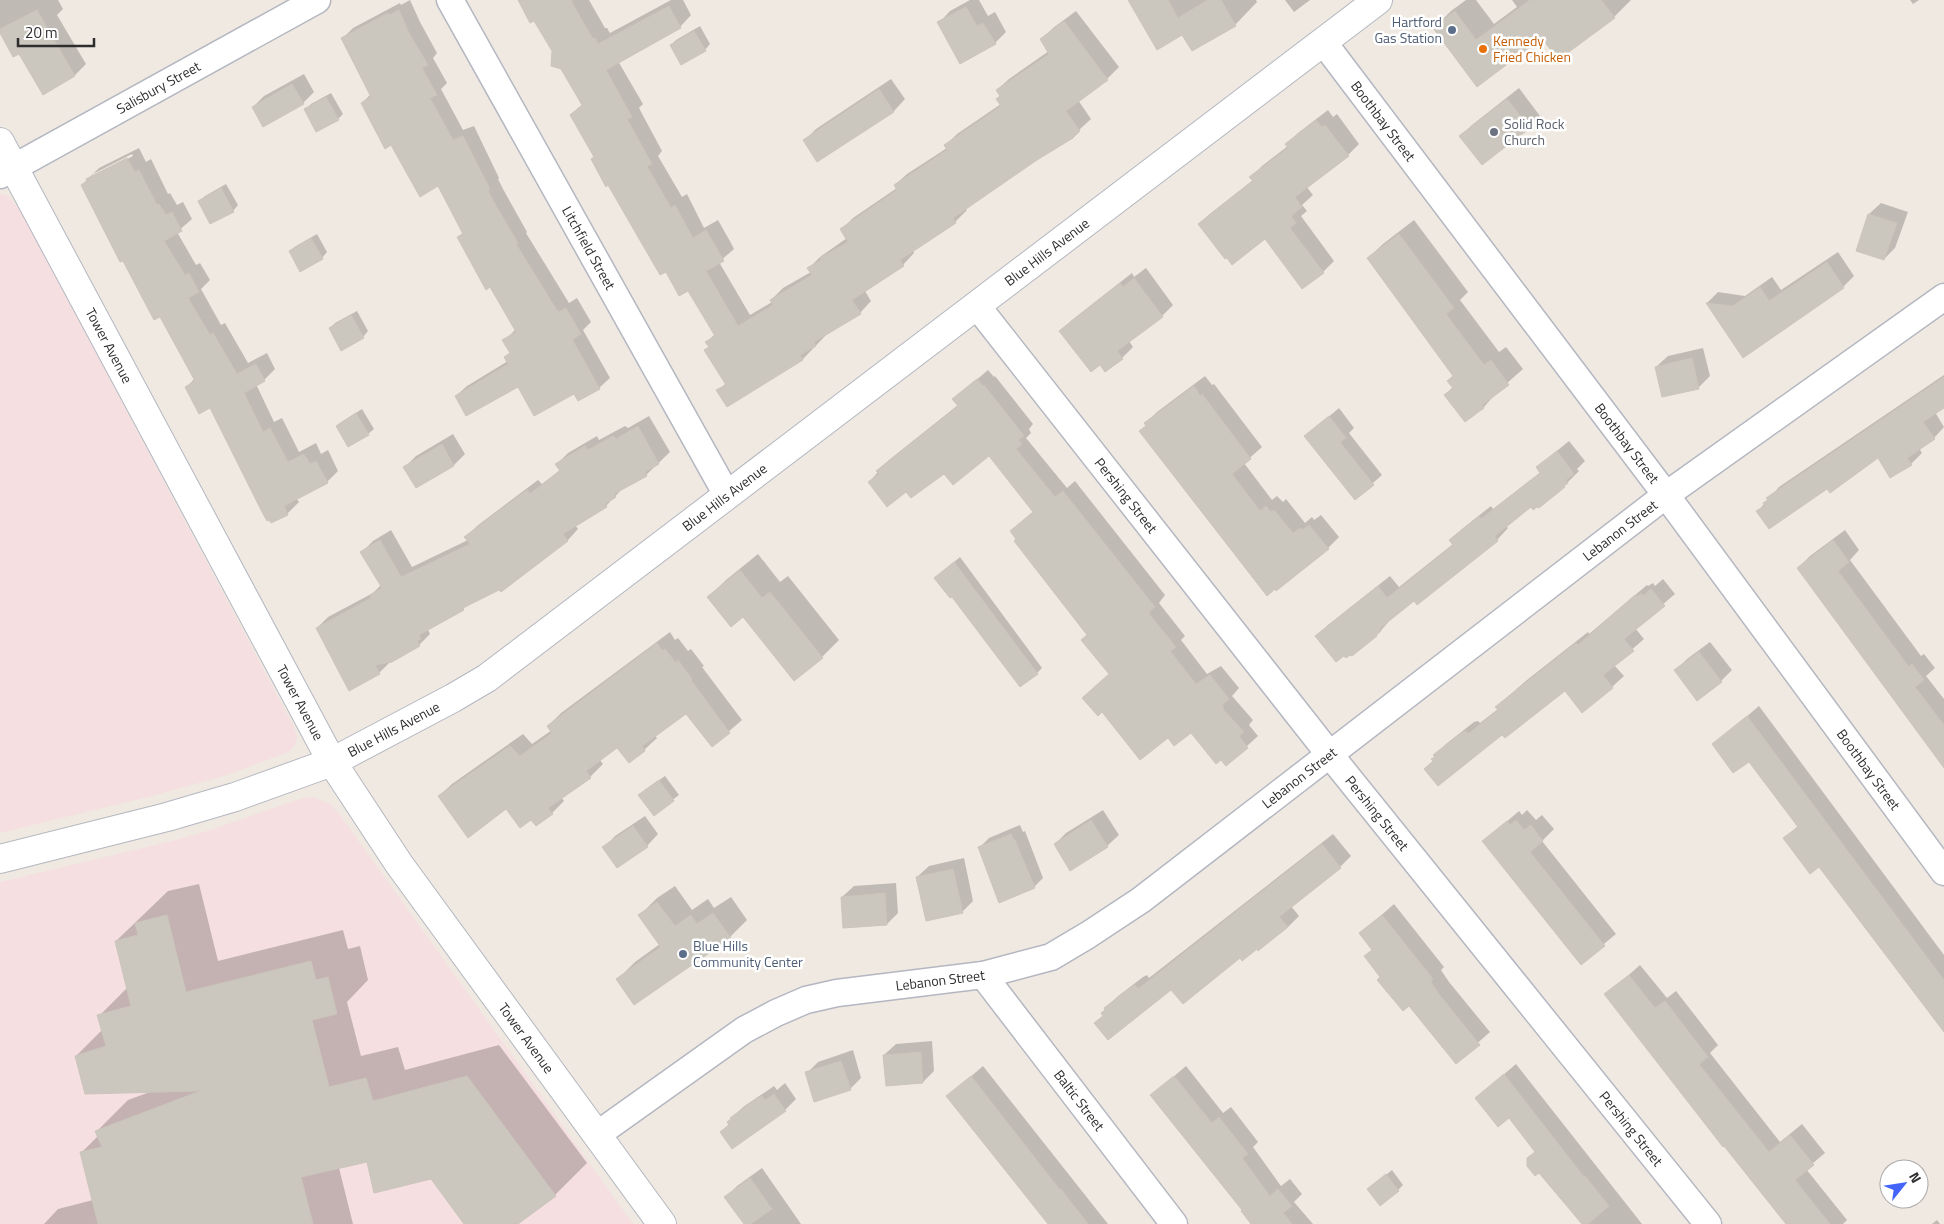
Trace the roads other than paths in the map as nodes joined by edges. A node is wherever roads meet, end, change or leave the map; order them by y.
1 (317, 0) edge
2 (450, 0) edge
3 (1378, 0) edge
4 (1324, 43) junction
5 (0, 142) edge
6 (7, 171) edge
7 (1944, 297) edge
8 (977, 306) junction
9 (1666, 494) junction
10 (727, 495) junction
11 (1330, 755) junction
12 (332, 762) junction
13 (0, 859) edge
14 (1944, 872) edge
15 (983, 976) junction
16 (598, 1134) junction
17 (662, 1224) edge
18 (1174, 1224) edge
19 (1708, 1224) edge

1 - 6 street, Salisbury Street
2 - 10 street, Litchfield Street
3 - 4 main road, Blue Hills Avenue
4 - 8 main road, Blue Hills Avenue
4 - 9 street, Boothbay Street
5 - 6 main road, Tower Avenue
6 - 12 main road, Tower Avenue
7 - 9 street, Lebanon Street
8 - 10 main road, Blue Hills Avenue
8 - 11 street, Pershing Street
9 - 11 street, Lebanon Street
9 - 14 street, Boothbay Street
10 - 12 main road, Blue Hills Avenue
11 - 15 street, Lebanon Street
11 - 19 street, Pershing Street
12 - 13 main road, Blue Hills Avenue
12 - 16 main road, Tower Avenue
15 - 16 street, Lebanon Street
15 - 18 street, Baltic Street
16 - 17 main road, Tower Avenue

